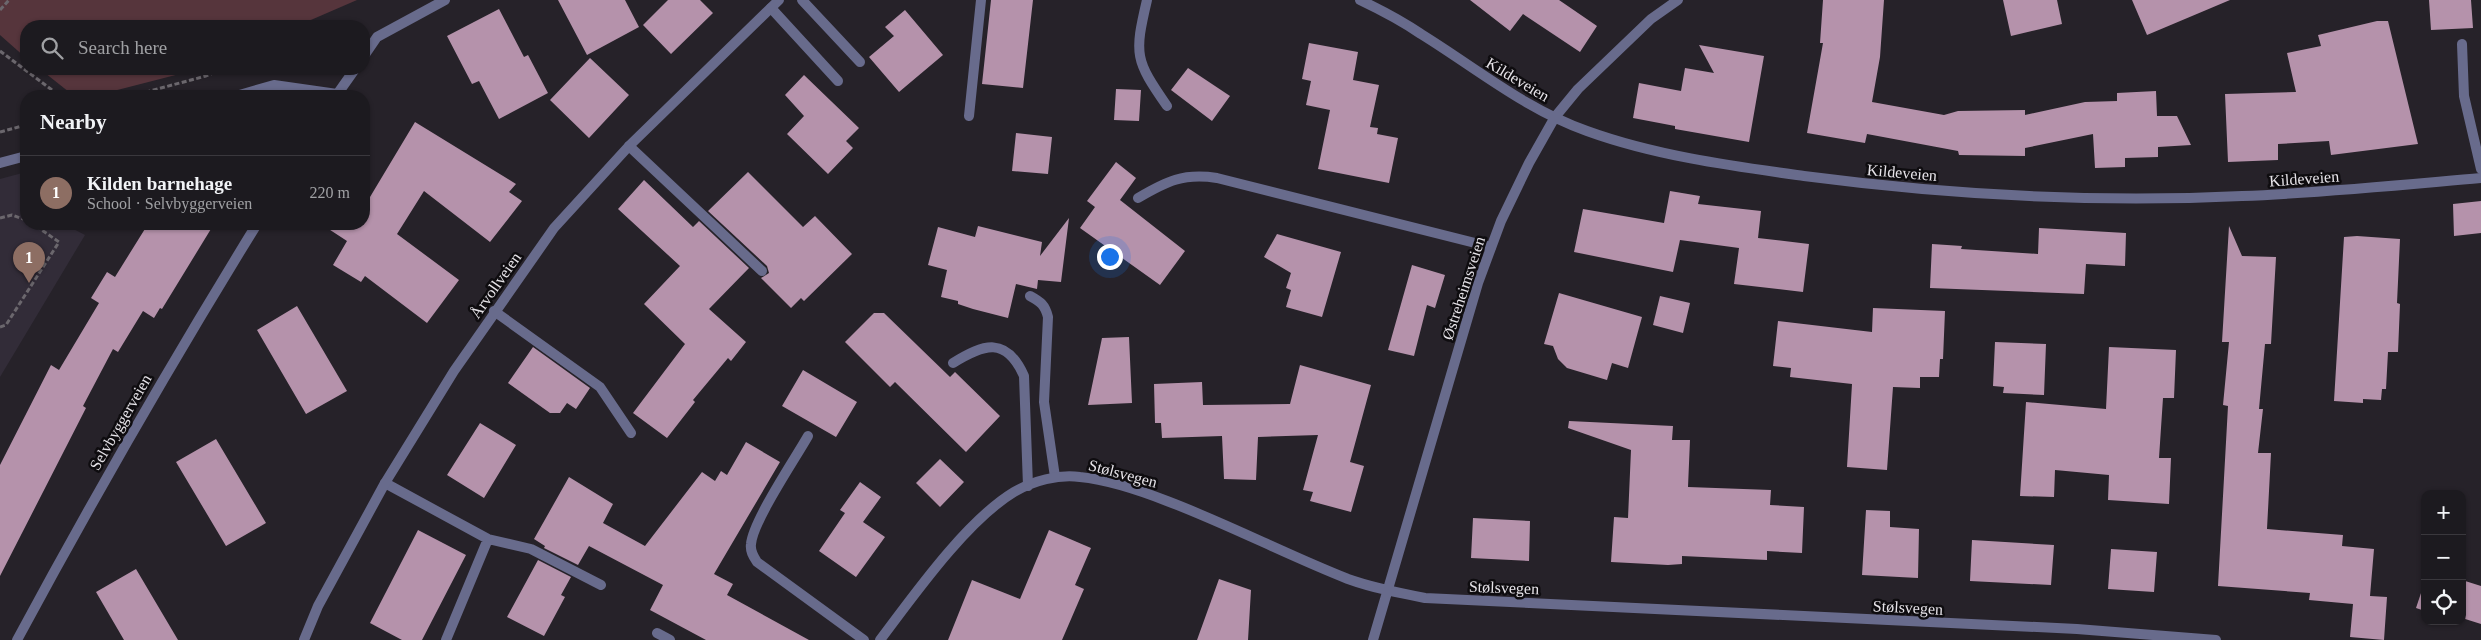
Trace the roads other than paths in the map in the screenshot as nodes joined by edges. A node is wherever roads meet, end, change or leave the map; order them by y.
1 (445, 0) edge
2 (779, 0) edge
3 (802, 0) edge
4 (981, 0) edge
5 (1147, 0) edge
6 (1360, 0) edge
7 (1678, 0) edge
8 (771, 8) junction
9 (2462, 44) dead end
10 (370, 47) edge
11 (860, 62) dead end
12 (351, 75) edge
13 (838, 80) dead end
14 (257, 90) edge
15 (306, 90) edge
16 (340, 90) edge
17 (1166, 106) dead end
18 (970, 116) dead end
19 (1555, 118) junction
20 (629, 146) junction
21 (20, 158) edge
22 (0, 163) edge
23 (2481, 169) edge
24 (2481, 178) edge
25 (1138, 198) dead end
26 (253, 230) edge
27 (1492, 247) junction
28 (762, 271) dead end
29 (1030, 296) dead end
30 (494, 311) junction
31 (953, 362) dead end
32 (630, 433) dead end
33 (808, 436) dead end
34 (1055, 477) junction
35 (385, 483) junction
36 (1028, 486) junction
37 (488, 539) junction
38 (602, 585) dead end
39 (1388, 591) junction
40 (657, 633) dead end
41 (17, 640) edge
42 (304, 640) edge
43 (446, 640) edge
44 (670, 640) edge
45 (864, 640) edge
46 (880, 640) edge
47 (1373, 640) edge
48 (2216, 640) edge

1 - 10 street
2 - 8 street, Årvollveien
3 - 11 street
4 - 18 street
5 - 17 street
6 - 19 street, Kildeveien
7 - 19 street, Østreheimsveien
8 - 13 street
8 - 20 street, Årvollveien
9 - 23 street
12 - 16 street
14 - 15 street
19 - 24 street, Kildeveien
19 - 27 street, Østreheimsveien
20 - 28 street
20 - 30 street, Årvollveien
21 - 22 street
25 - 27 street
26 - 41 street, Selvbyggerveien
27 - 39 street, Østreheimsveien
29 - 34 street
30 - 32 street
30 - 35 street, Årvollveien
31 - 36 street
33 - 45 street
34 - 36 street, Stølsvegen
34 - 39 street, Stølsvegen
35 - 37 street
35 - 42 street, Årvollveien
36 - 46 street, Stølsvegen
37 - 38 street
37 - 43 street
39 - 47 street, Østreheimsveien
39 - 48 street, Stølsvegen
40 - 44 street

